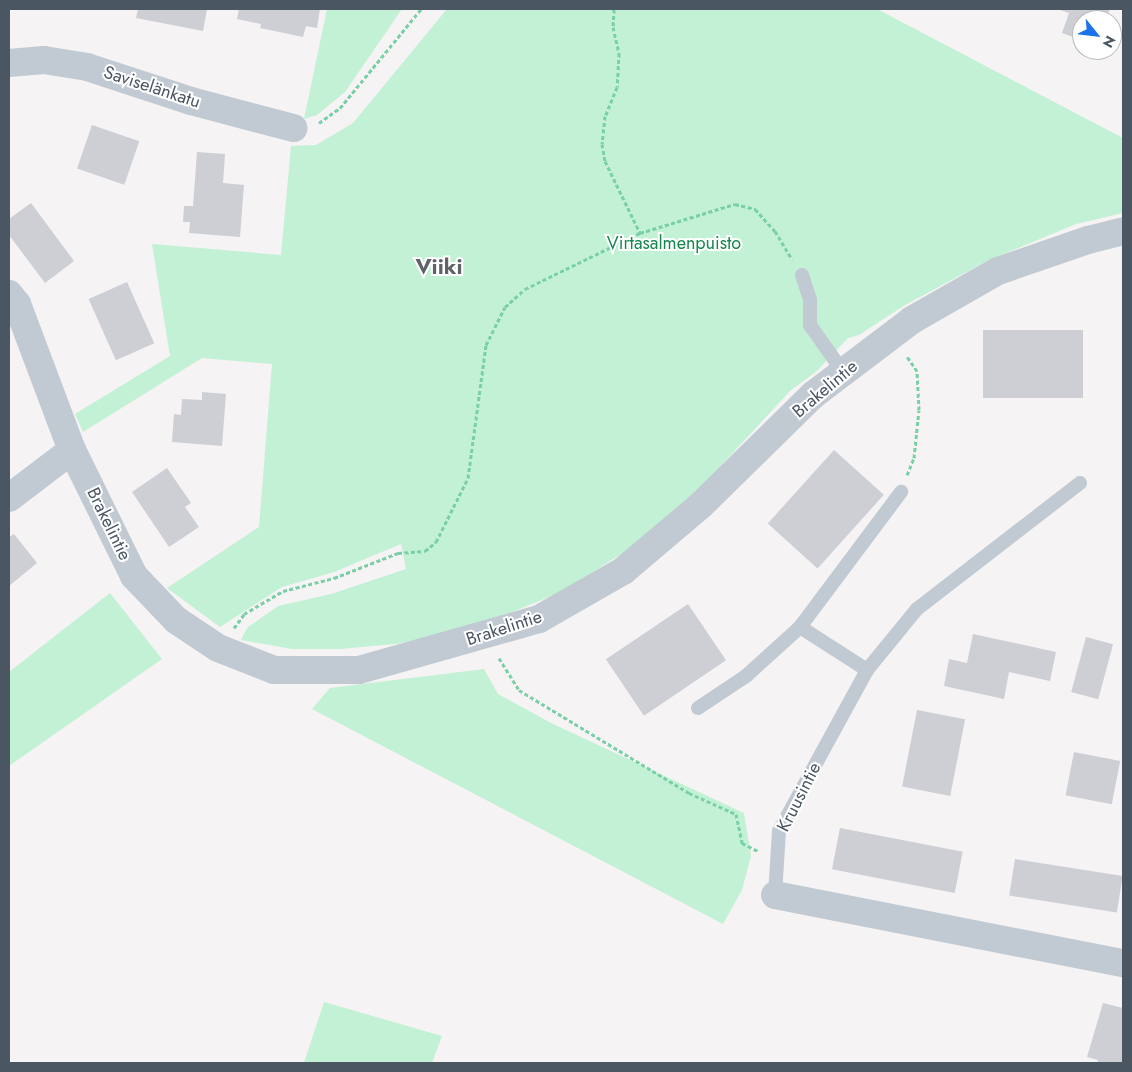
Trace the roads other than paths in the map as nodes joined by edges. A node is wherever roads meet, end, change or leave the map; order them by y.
1 (9, 63) edge
2 (293, 128) road end
3 (1123, 231) edge
4 (802, 275) road end
5 (9, 294) edge
6 (843, 372) junction
7 (72, 450) junction
8 (1080, 483) dead end
9 (901, 492) road end
10 (9, 498) edge
11 (800, 627) junction
12 (867, 670) junction
13 (698, 708) dead end
14 (775, 895) joint
15 (1123, 963) edge

1 - 2 street, Saviselänkatu
3 - 6 street, Brakelintie
4 - 6 lane
5 - 7 street, Brakelintie
6 - 7 street, Brakelintie
7 - 10 street
8 - 12 lane, Kruusintie
9 - 11 lane
11 - 12 lane
11 - 13 lane
12 - 14 lane, Kruusintie
14 - 15 street, Kruusintie

